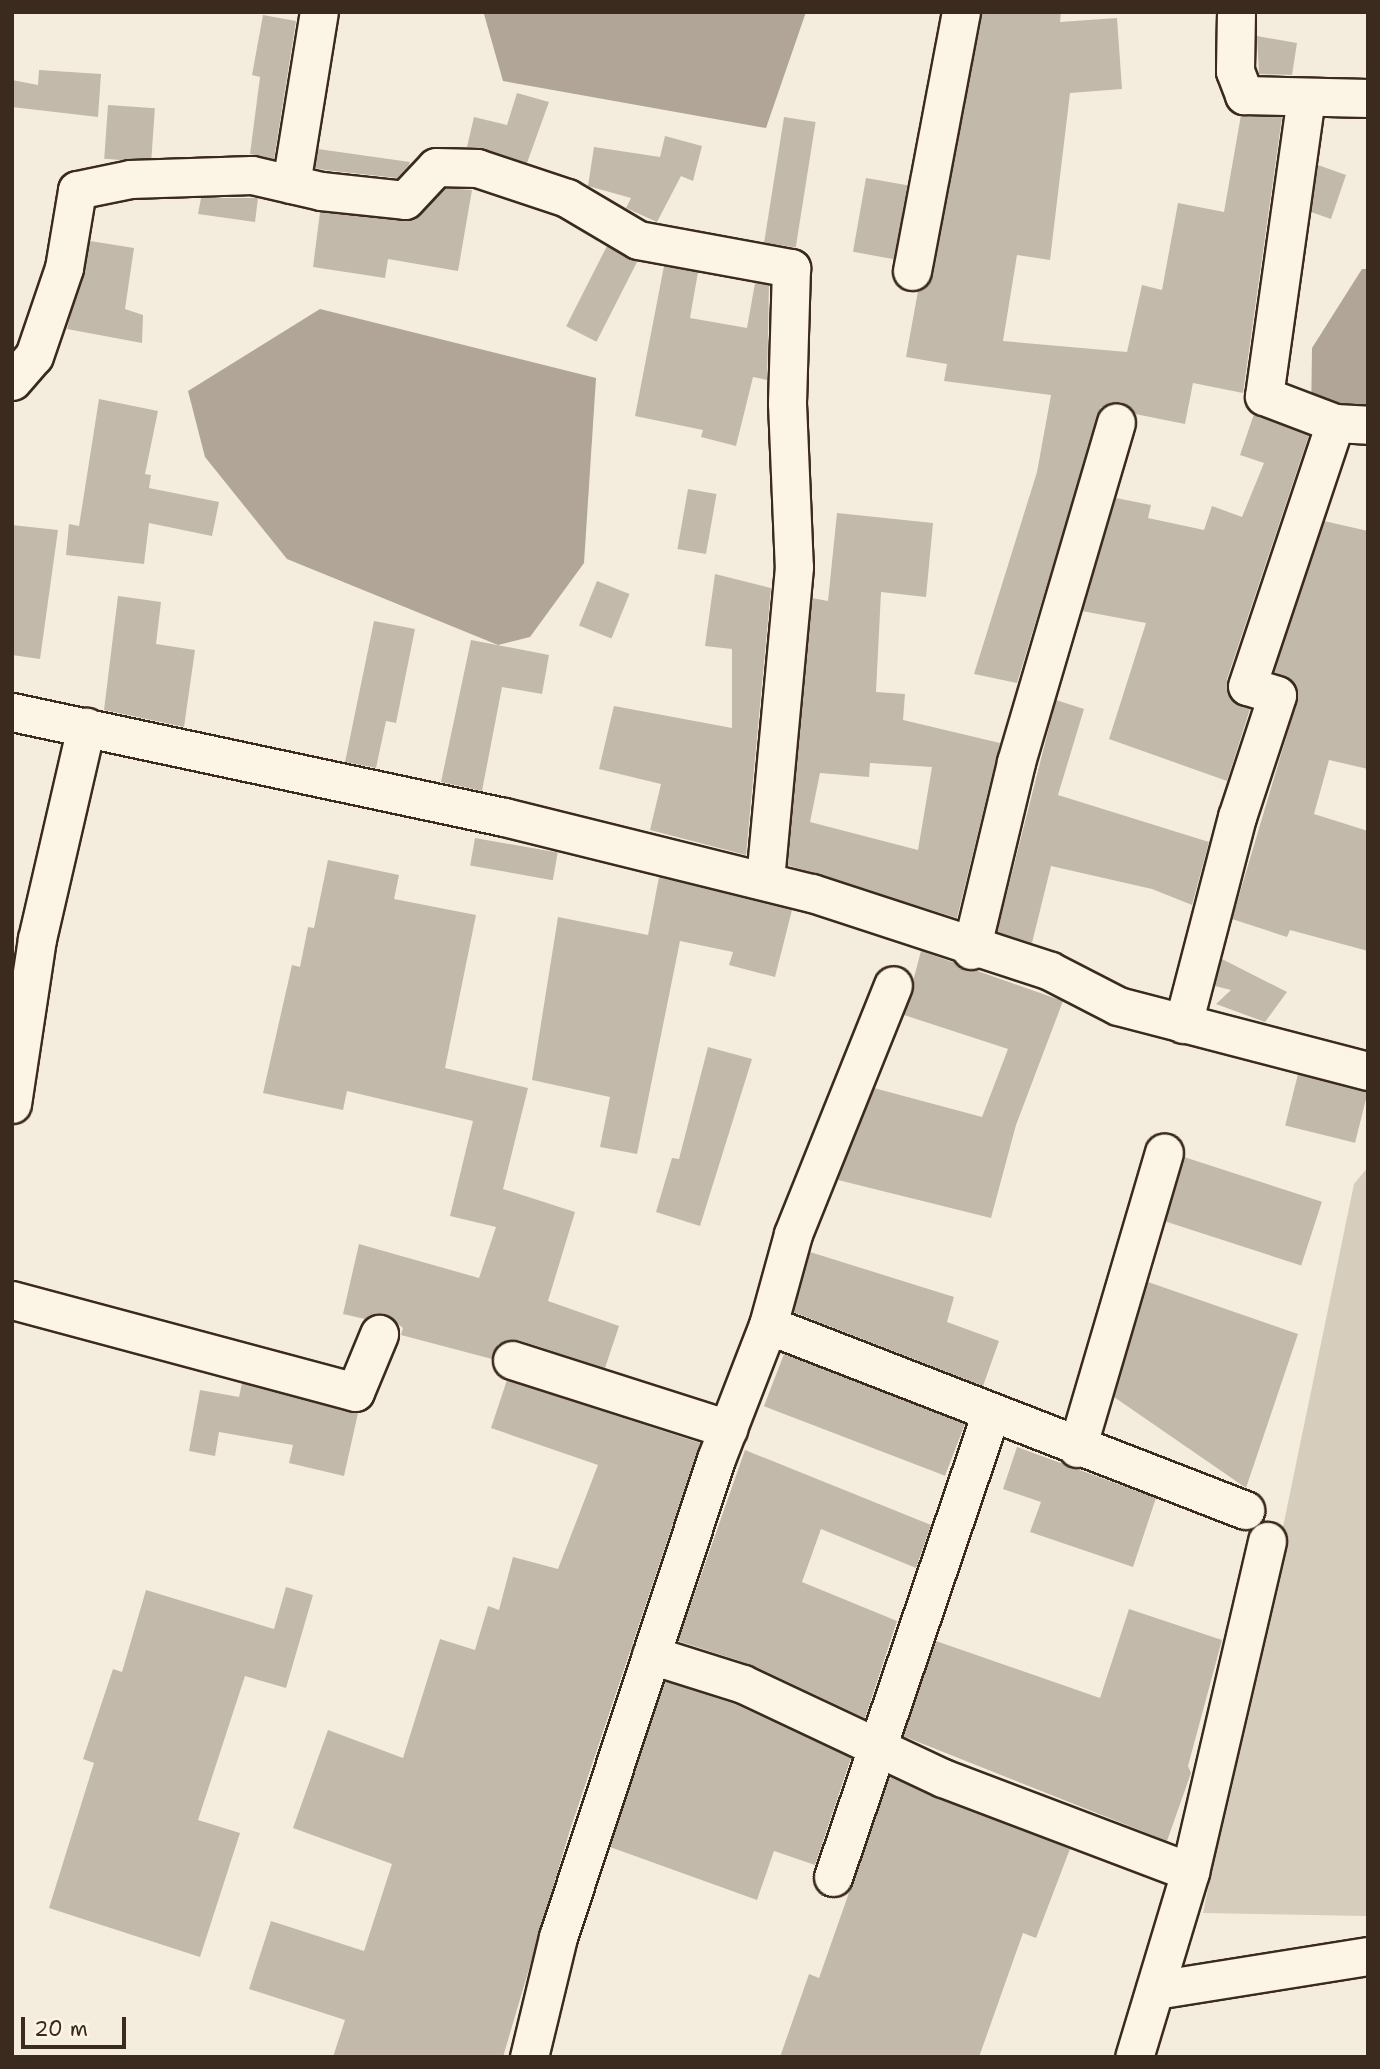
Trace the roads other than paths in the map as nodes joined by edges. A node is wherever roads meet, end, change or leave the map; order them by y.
1 (319, 12) edge
2 (961, 12) edge
3 (1236, 12) edge
4 (1368, 98) edge
5 (1306, 99) junction
6 (291, 184) junction
7 (912, 271) dead end
8 (12, 381) edge
9 (1116, 422) dead end
10 (1351, 424) edge
11 (12, 712) edge
12 (86, 727) junction
13 (765, 880) junction
14 (971, 950) junction
15 (893, 985) dead end
16 (1183, 1024) junction
17 (1368, 1071) edge
18 (12, 1104) edge
19 (1164, 1153) dead end
20 (12, 1300) edge
21 (768, 1325) junction
22 (379, 1334) dead end
23 (512, 1360) dead end
24 (991, 1414) junction
25 (728, 1429) junction
26 (1077, 1448) junction
27 (1245, 1510) dead end
28 (1267, 1541) dead end
29 (651, 1655) junction
30 (876, 1742) junction
31 (1190, 1872) junction
32 (833, 1877) dead end
33 (1368, 1956) edge
34 (1155, 1990) junction
35 (529, 2057) edge
36 (1134, 2057) edge

1 - 6 street
2 - 7 street
3 - 5 street
4 - 5 street
5 - 10 street
6 - 8 street
6 - 13 street
9 - 14 street
10 - 16 street
11 - 12 street
12 - 13 street
12 - 18 street
13 - 14 street
14 - 16 street
15 - 21 street
16 - 17 street
19 - 26 street
20 - 22 street
21 - 24 street
21 - 25 street
23 - 25 street
24 - 26 street
24 - 30 street
25 - 29 street
26 - 27 street
28 - 31 street
29 - 30 street
29 - 35 street
30 - 31 street
30 - 32 street
31 - 34 street
33 - 34 street
34 - 36 street

